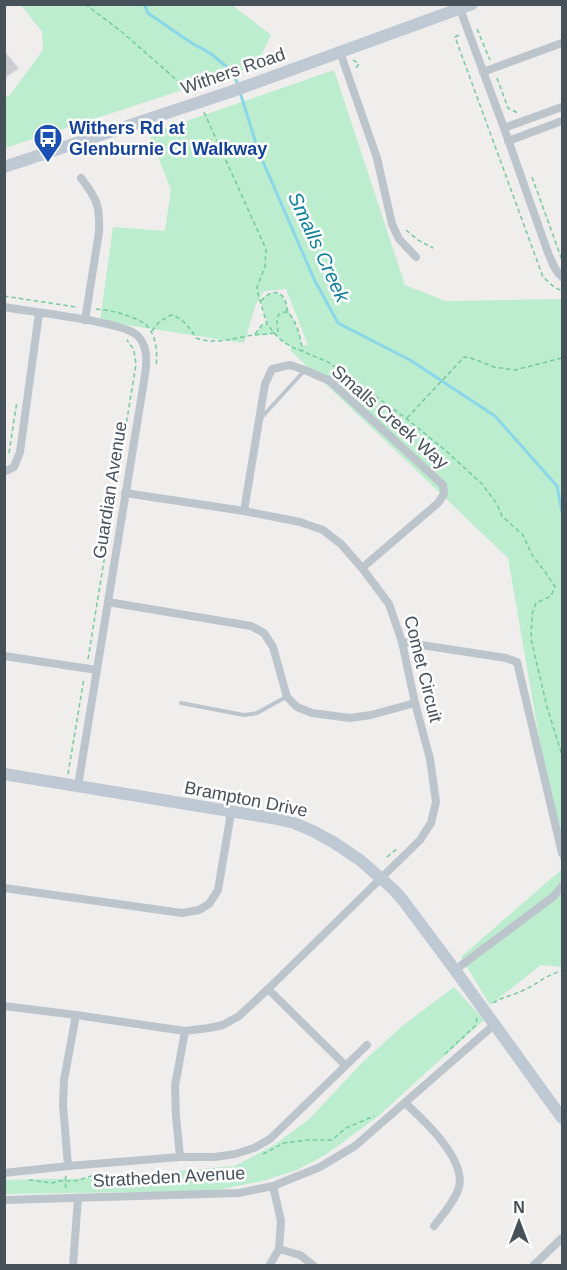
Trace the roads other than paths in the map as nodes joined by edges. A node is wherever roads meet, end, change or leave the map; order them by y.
1 (472, 4) edge
2 (460, 9) junction
3 (562, 43) edge
4 (340, 52) junction
5 (483, 72) junction
6 (562, 107) edge
7 (562, 121) edge
8 (504, 128) junction
9 (508, 141) junction
10 (4, 167) edge
11 (81, 178) dead end
12 (416, 257) dead end
13 (562, 277) edge
14 (4, 307) edge
15 (39, 313) junction
16 (85, 320) junction
17 (305, 370) junction
18 (259, 420) junction
19 (4, 472) edge
20 (125, 493) junction
21 (244, 511) junction
22 (363, 568) junction
23 (108, 602) junction
24 (402, 642) junction
25 (4, 656) edge
26 (97, 670) junction
27 (287, 697) junction
28 (181, 703) dead end
29 (415, 703) junction
30 (4, 774) edge
31 (71, 785) junction
32 (231, 813) junction
33 (562, 853) edge
34 (381, 878) junction
35 (562, 885) edge
36 (4, 888) edge
37 (455, 970) junction
38 (268, 989) junction
39 (4, 1006) edge
40 (76, 1015) junction
41 (495, 1024) junction
42 (185, 1031) junction
43 (367, 1045) dead end
44 (345, 1065) junction
45 (405, 1103) junction
46 (562, 1118) edge
47 (180, 1157) junction
48 (68, 1166) junction
49 (4, 1173) edge
50 (273, 1186) junction
51 (78, 1198) junction
52 (4, 1200) edge
53 (434, 1226) dead end
54 (562, 1238) edge
55 (279, 1249) junction
56 (73, 1266) edge
57 (269, 1266) edge
58 (314, 1266) edge
59 (533, 1266) edge

1 - 2 street, Withers Road
2 - 4 street, Withers Road
2 - 5 street
3 - 5 street
4 - 10 street, Withers Road
4 - 12 street
5 - 8 street
6 - 8 street
7 - 9 street
8 - 9 street
9 - 13 street
11 - 16 street
14 - 15 street
15 - 16 street
15 - 19 street
16 - 20 street, Guardian Avenue
17 - 18 lane
17 - 18 street, Smalls Creek Way
17 - 22 street, Smalls Creek Way
18 - 21 street, Smalls Creek Way
20 - 21 street, Comet Circuit
20 - 23 street, Guardian Avenue
21 - 22 street, Comet Circuit
22 - 24 street, Comet Circuit
23 - 26 street, Guardian Avenue
23 - 27 street
24 - 29 street, Comet Circuit
24 - 33 street
25 - 26 street
26 - 31 street, Guardian Avenue
27 - 28 lane
27 - 29 street
29 - 34 street, Comet Circuit
30 - 31 street, Brampton Drive
31 - 32 street, Brampton Drive
32 - 34 street, Brampton Drive
32 - 36 street
34 - 37 street, Brampton Drive
34 - 38 street, Comet Circuit
35 - 37 street
37 - 41 street, Brampton Drive
38 - 42 street, Comet Circuit
38 - 44 street
39 - 40 street, Comet Circuit
40 - 42 street, Comet Circuit
40 - 48 street
41 - 45 street, Stratheden Avenue
41 - 46 street, Brampton Drive
42 - 47 street
43 - 44 street
44 - 47 street
45 - 50 street, Stratheden Avenue
45 - 53 street
47 - 48 street
48 - 49 street
50 - 51 street, Stratheden Avenue
50 - 55 street
51 - 52 street, Stratheden Avenue
51 - 56 street
54 - 59 street
55 - 57 street
55 - 58 street

